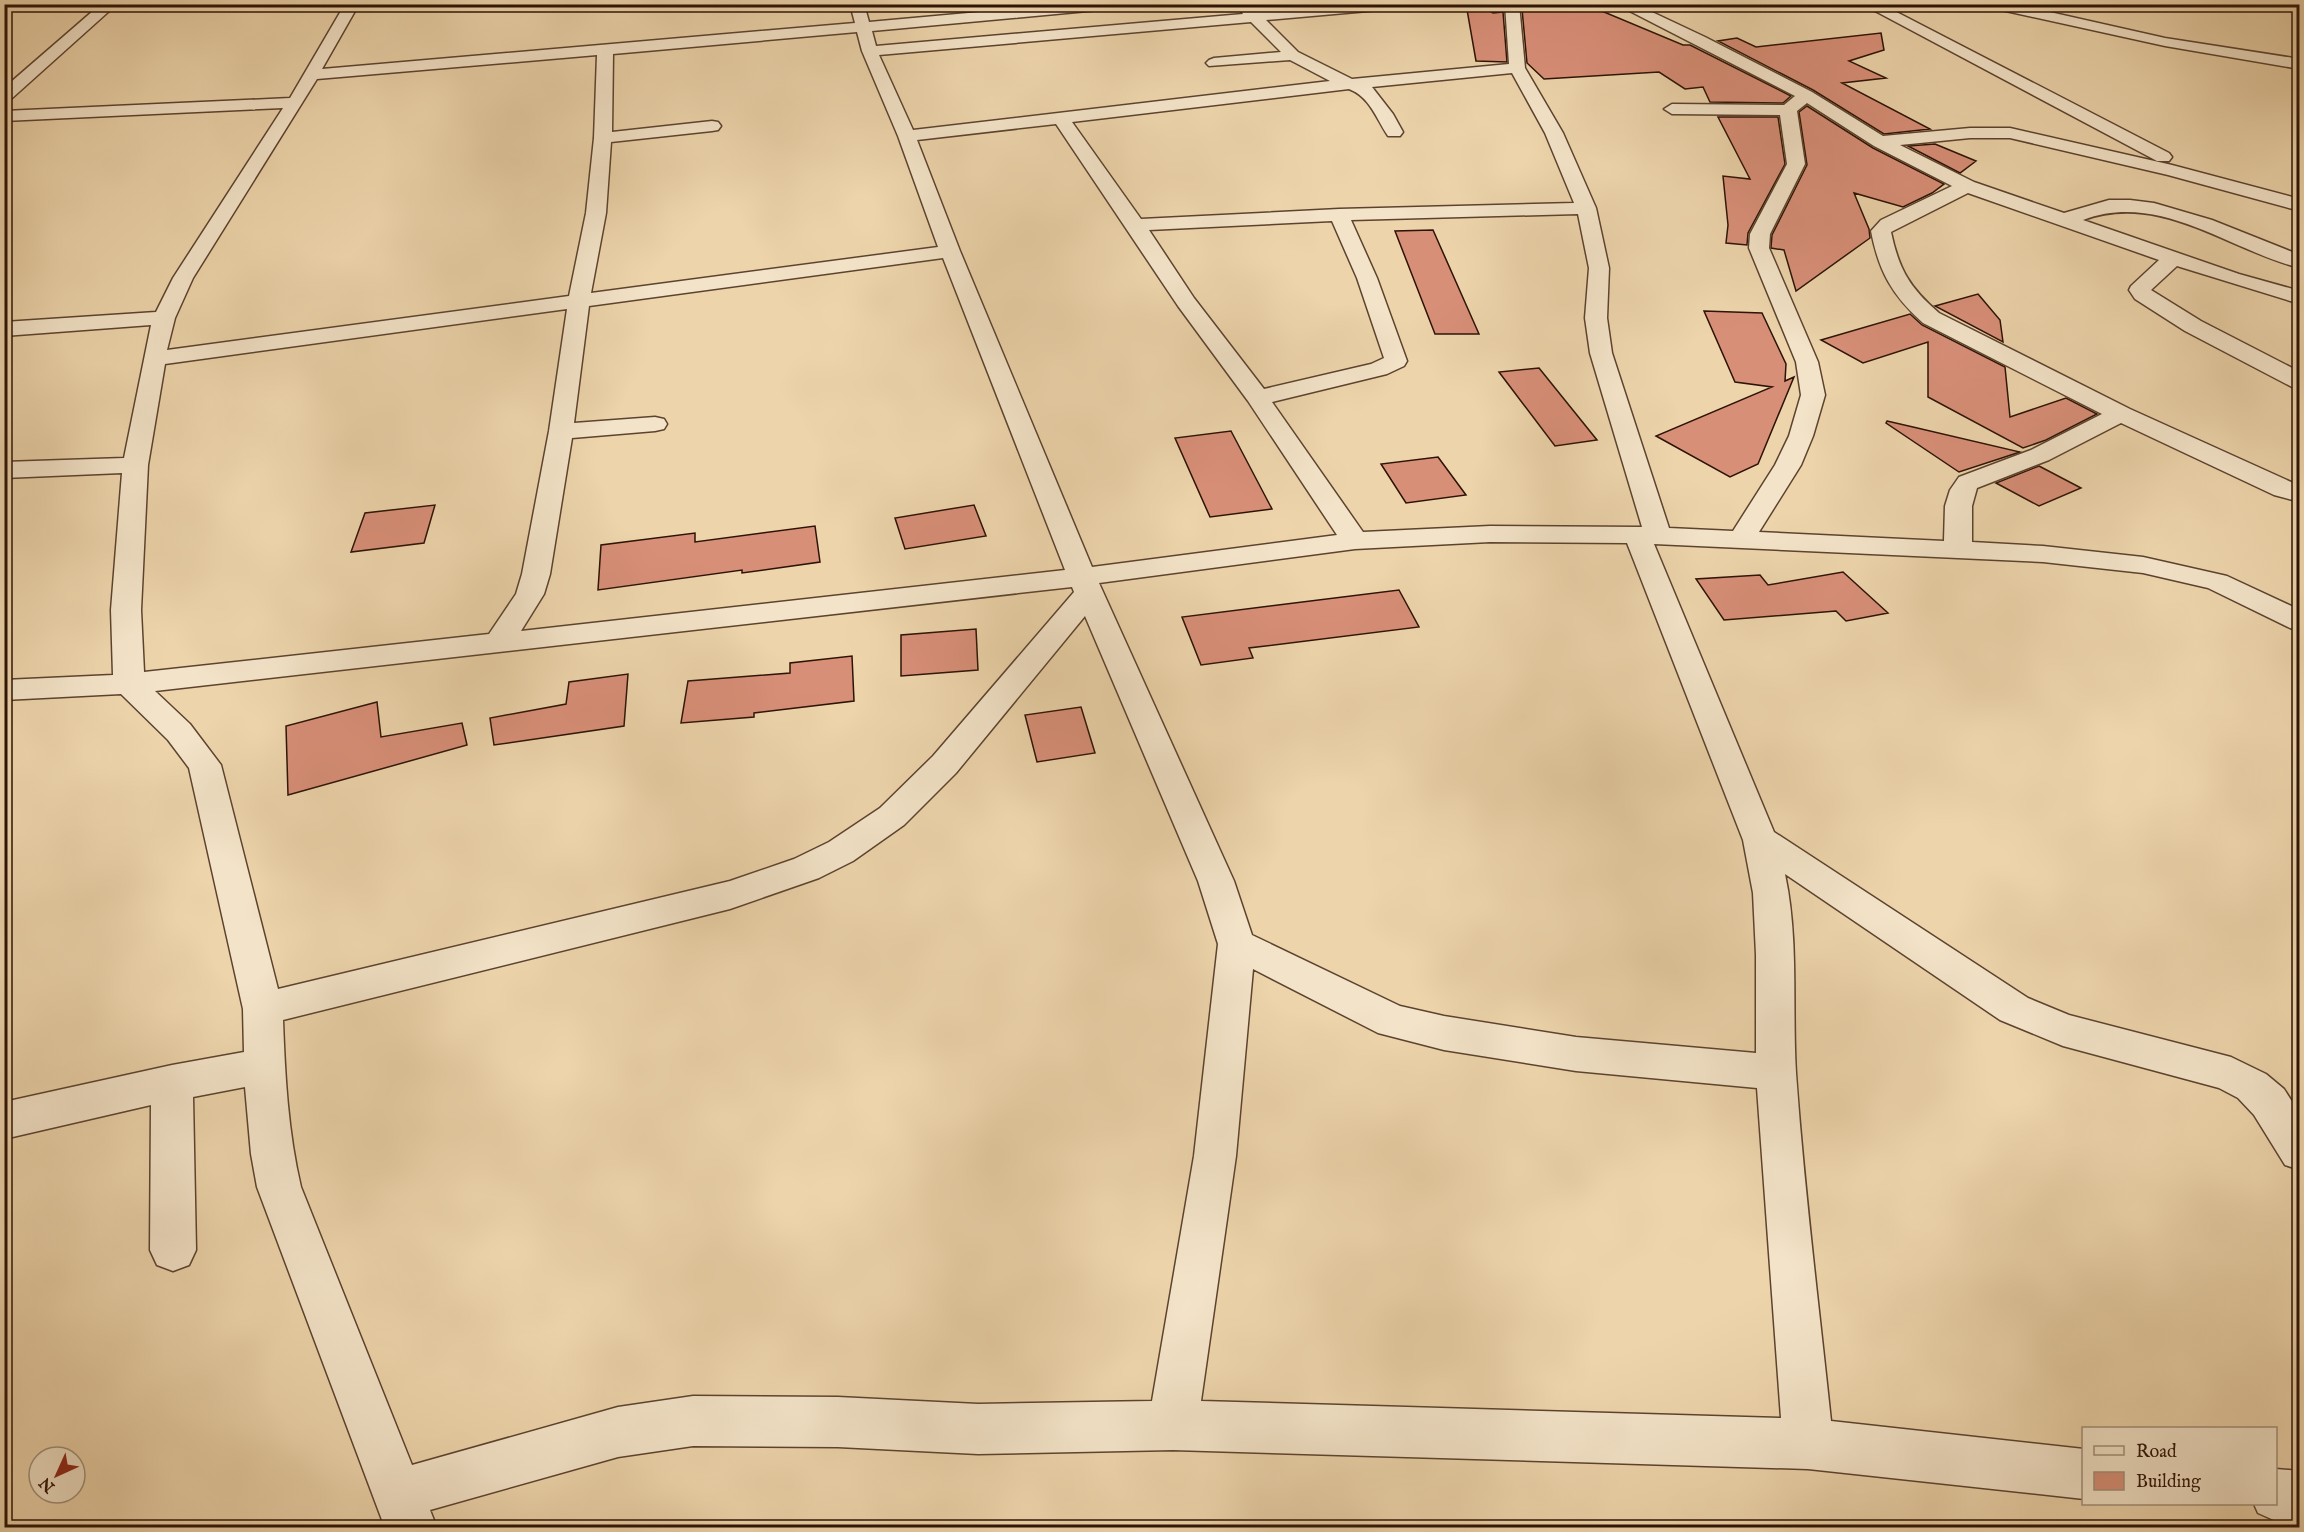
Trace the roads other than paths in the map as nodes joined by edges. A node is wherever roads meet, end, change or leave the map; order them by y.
1 (110, 4) edge
2 (1120, 4) edge
3 (1242, 4) edge
4 (1402, 4) edge
5 (1512, 4) edge
6 (1623, 4) edge
7 (1869, 4) edge
8 (2277, 4) edge
9 (357, 5) edge
10 (1993, 5) edge
11 (2300, 9) edge
12 (1055, 10) junction
13 (1254, 16) junction
14 (1074, 32) junction
15 (863, 35) edge
16 (605, 51) junction
17 (1293, 55) junction
18 (1214, 63) dead end
19 (2300, 64) edge
20 (1517, 68) junction
21 (310, 75) junction
22 (1349, 84) junction
23 (1806, 95) junction
24 (4, 97) edge
25 (295, 103) junction
26 (1672, 109) dead end
27 (1788, 110) junction
28 (4, 116) edge
29 (1060, 117) junction
30 (712, 126) dead end
31 (1394, 132) dead end
32 (907, 136) junction
33 (603, 138) junction
34 (1880, 142) junction
35 (2172, 170) junction
36 (1967, 186) junction
37 (2300, 205) edge
38 (1586, 208) junction
39 (1339, 215) junction
40 (2064, 220) junction
41 (1136, 225) junction
42 (950, 250) junction
43 (2173, 258) junction
44 (2299, 262) edge
45 (2245, 283) junction
46 (2300, 298) edge
47 (579, 301) junction
48 (164, 318) junction
49 (4, 329) edge
50 (154, 359) junction
51 (2300, 382) edge
52 (1258, 398) junction
53 (2121, 414) junction
54 (655, 424) dead end
55 (561, 431) junction
56 (135, 465) junction
57 (4, 470) edge
58 (2300, 494) edge
59 (1648, 536) junction
60 (1355, 541) junction
61 (1740, 541) junction
62 (1958, 550) junction
63 (1086, 585) junction
64 (2300, 622) edge
65 (498, 643) junction
66 (129, 684) junction
67 (4, 690) edge
68 (1760, 840) junction
69 (1237, 945) junction
70 (263, 1009) junction
71 (264, 1066) junction
72 (1776, 1072) junction
73 (172, 1083) junction
74 (4, 1121) edge
75 (2300, 1151) edge
76 (174, 1250) dead end
77 (1173, 1425) junction
78 (1808, 1444) junction
79 (2082, 1474) edge
80 (2277, 1495) edge
81 (2300, 1497) edge
82 (405, 1511) edge

1 - 24 street
2 - 12 street
3 - 13 street
4 - 13 street
5 - 20 street
6 - 23 street
7 - 35 street
8 - 11 street
9 - 21 street
10 - 19 street
12 - 14 street
12 - 15 street
13 - 14 street
13 - 17 street
14 - 15 street
15 - 16 street
15 - 32 street
16 - 21 street
16 - 33 street
17 - 18 street
17 - 22 street
20 - 22 street
20 - 38 street
21 - 25 street
22 - 29 street
22 - 31 street
23 - 27 street
23 - 34 street
25 - 28 street
25 - 48 street
26 - 27 street
27 - 61 street
29 - 32 street
29 - 41 street
30 - 33 street
32 - 42 street
33 - 47 street
34 - 35 street
34 - 36 street
35 - 37 street
36 - 40 street
36 - 53 street
38 - 39 street
38 - 59 street
39 - 41 street
39 - 52 street
40 - 43 street
40 - 44 street
41 - 52 street
42 - 47 street
42 - 63 street
43 - 45 street
43 - 51 street
44 - 45 street
45 - 46 street
47 - 50 street
47 - 55 street
48 - 49 street
48 - 50 street
50 - 56 street
52 - 60 street
53 - 58 street
53 - 62 street
54 - 55 street
55 - 65 street
56 - 57 street
56 - 66 street
59 - 60 street
59 - 61 street
59 - 68 street
60 - 63 street
61 - 62 street
62 - 64 street
63 - 65 street
63 - 69 street
63 - 70 street
65 - 66 street
66 - 67 street
66 - 70 street
68 - 72 street
68 - 75 street
69 - 72 street
69 - 77 street
70 - 71 street
71 - 73 street
71 - 82 street
72 - 78 street
73 - 74 street
73 - 76 street
77 - 78 street
77 - 82 street
78 - 79 street
80 - 81 street

